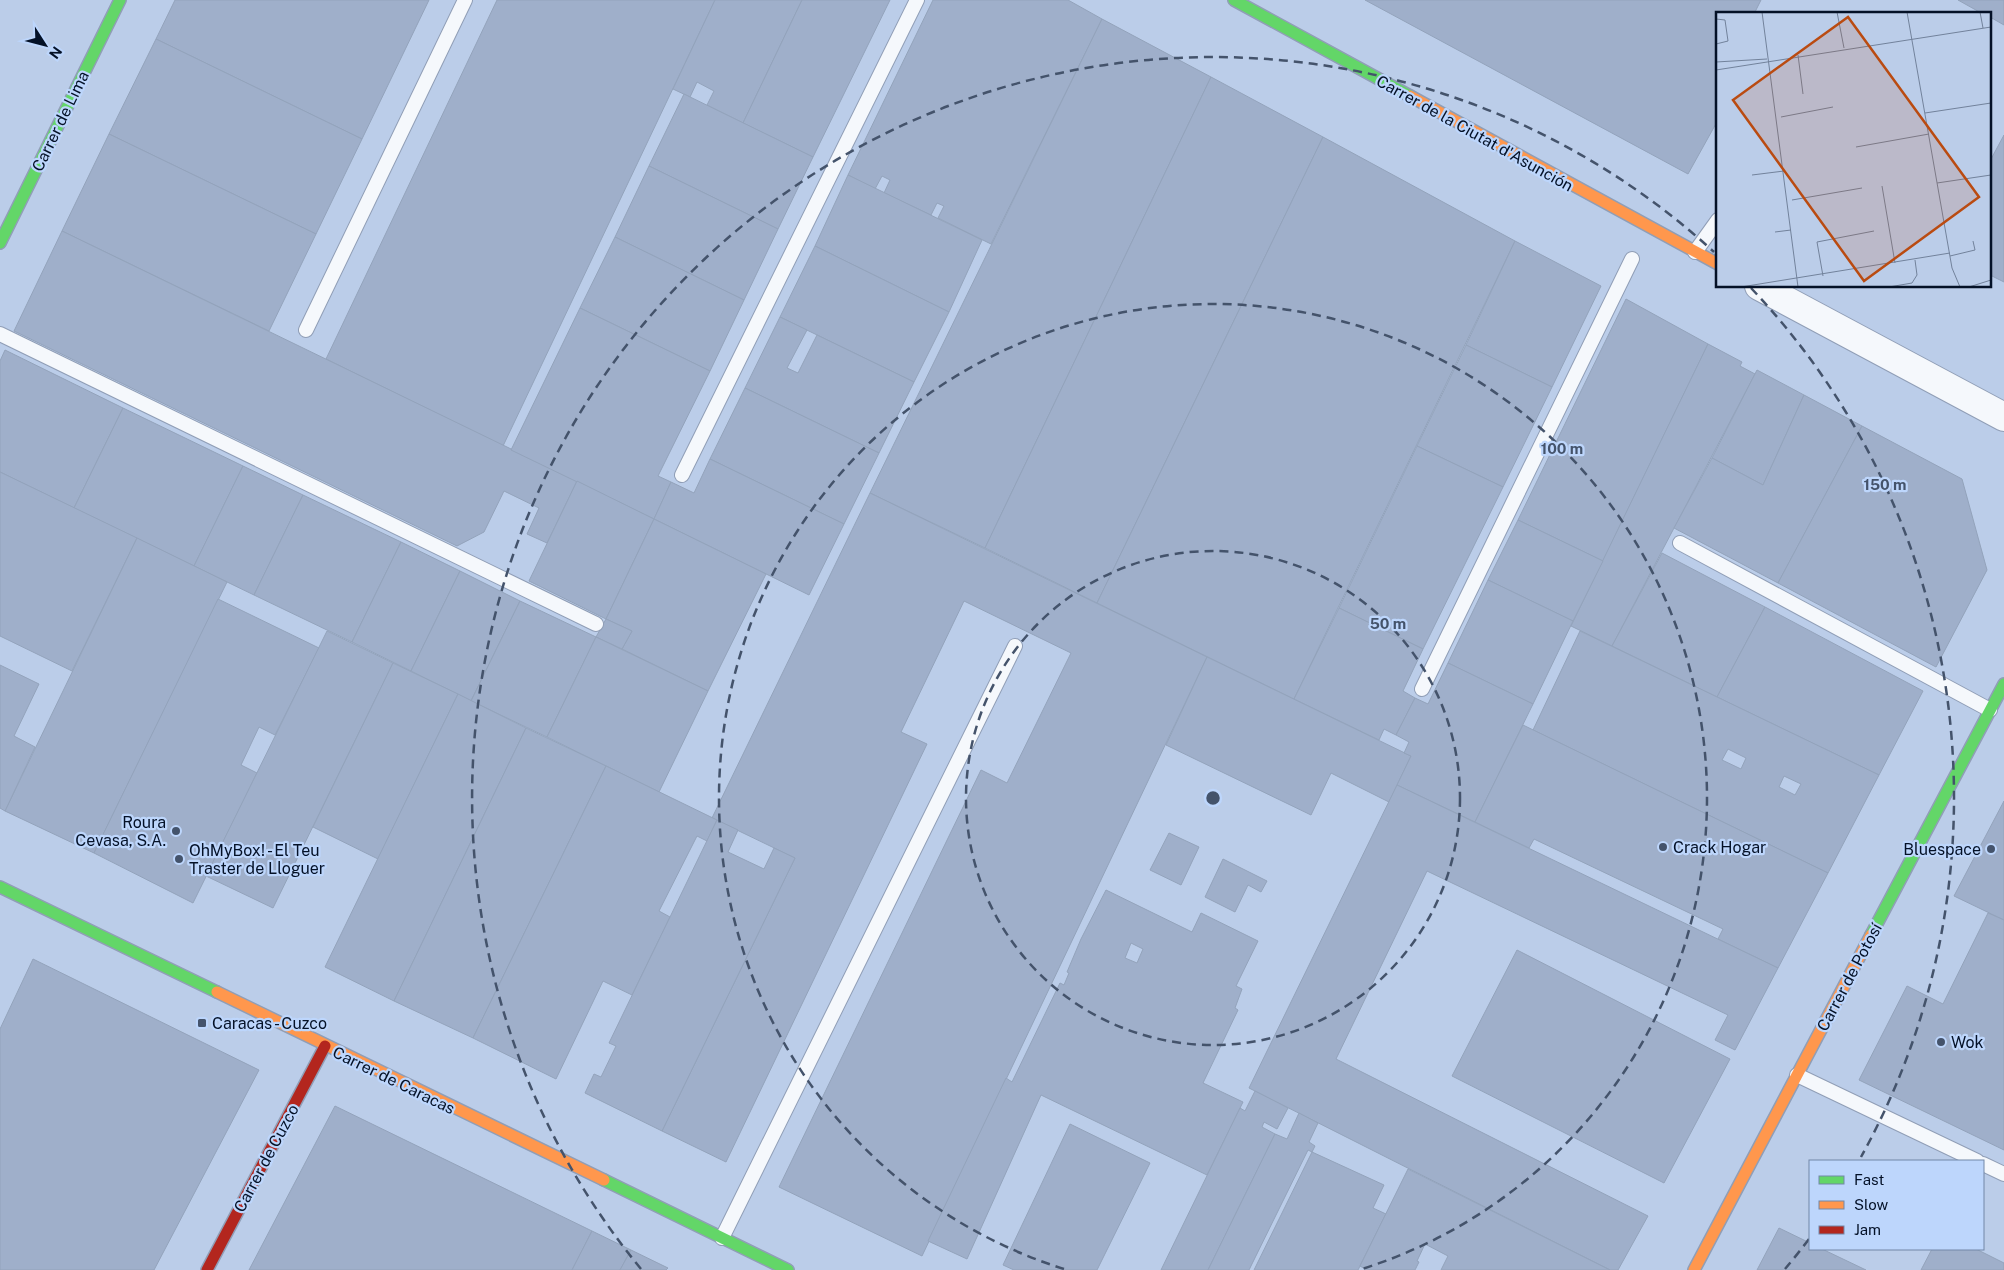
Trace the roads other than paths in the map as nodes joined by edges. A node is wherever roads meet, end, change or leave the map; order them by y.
1 (120, 0) edge
2 (465, 0) edge
3 (917, 0) edge
4 (1234, 0) edge
5 (1716, 223) edge
6 (0, 243) edge
7 (1695, 252) junction
8 (1632, 259) dead end
9 (1716, 263) edge
10 (1763, 288) edge
11 (306, 330) dead end
12 (0, 334) edge
13 (2004, 417) edge
14 (682, 475) dead end
15 (1680, 543) dead end
16 (596, 624) dead end
17 (1015, 646) dead end
18 (2004, 684) edge
19 (1422, 689) dead end
20 (1990, 710) junction
21 (0, 887) edge
22 (325, 1046) junction
23 (1798, 1075) junction
24 (1975, 1160) edge
25 (1984, 1164) edge
26 (2004, 1174) edge
27 (722, 1238) junction
28 (207, 1270) edge
29 (788, 1270) edge
30 (1694, 1270) edge

1 - 6 street, Carrer de Lima
2 - 11 lane
3 - 14 lane
4 - 7 street, Carrer de la Ciutat d'Asunción
5 - 7 lane
7 - 9 street, Carrer de la Ciutat d'Asunción
8 - 19 lane
10 - 13 street
12 - 16 lane
15 - 20 lane
17 - 27 lane
18 - 20 street, Carrer de Potosí
20 - 23 street, Carrer de Potosí
21 - 22 street, Carrer de Caracas
22 - 27 street, Carrer de Caracas
22 - 28 street, Carrer de Cuzco
23 - 24 lane
23 - 30 street, Carrer de Potosí
25 - 26 lane
27 - 29 street, Carrer de Caracas

